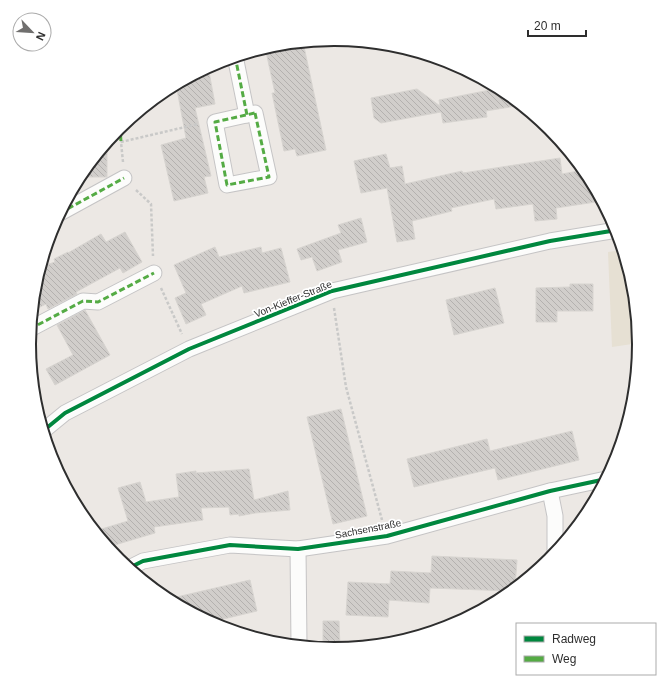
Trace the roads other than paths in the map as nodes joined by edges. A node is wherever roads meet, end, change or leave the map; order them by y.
1 (236, 62) edge
2 (247, 115) junction
3 (124, 178) road end
4 (69, 208) edge
5 (610, 231) edge
6 (154, 273) road end
7 (37, 325) edge
8 (48, 427) edge
9 (598, 481) edge
10 (550, 491) junction
11 (555, 543) edge
12 (298, 549) junction
13 (135, 565) edge
14 (299, 639) edge

1 - 2 street
2 - 2 street
3 - 4 street
5 - 8 street, Von-Kieffer-Straße
6 - 7 street
9 - 10 street, Sachsenstraße
10 - 11 street
10 - 12 street, Sachsenstraße
12 - 13 street, Sachsenstraße
12 - 14 street

